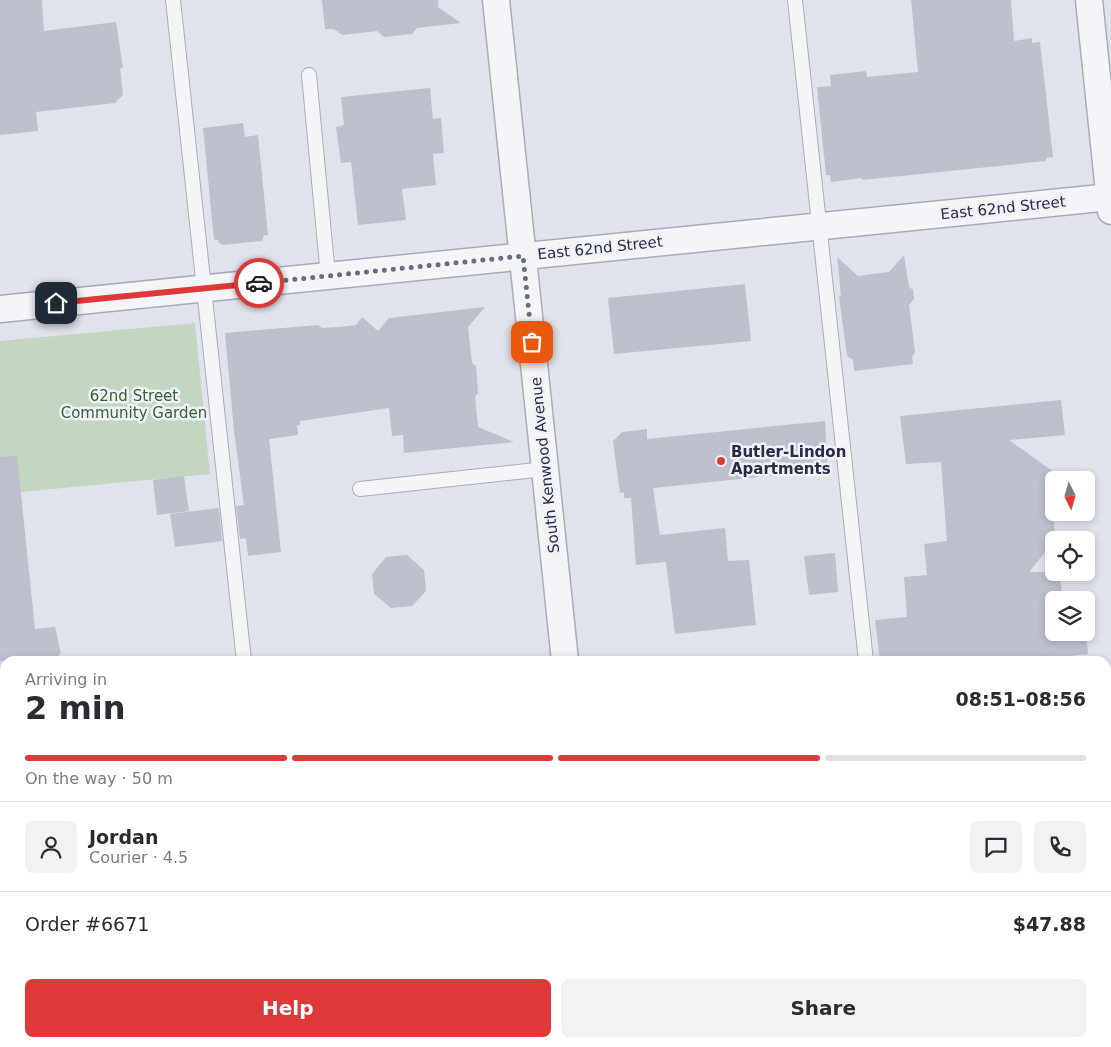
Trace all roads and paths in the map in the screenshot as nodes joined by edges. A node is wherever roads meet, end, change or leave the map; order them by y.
1 (173, 0) edge
2 (496, 0) edge
3 (795, 0) edge
4 (1090, 0) edge
5 (309, 75) dead end
6 (1110, 202) edge
7 (819, 226) junction
8 (523, 256) junction
9 (328, 276) junction
10 (205, 288) junction
11 (0, 309) edge
12 (545, 469) junction
13 (360, 489) dead end
14 (243, 656) edge
15 (564, 656) edge
16 (865, 656) edge

1 - 10 lane
2 - 8 street, South Kenwood Avenue
3 - 7 lane
4 - 6 street
5 - 9 lane
6 - 7 street, East 62nd Street
7 - 8 street, East 62nd Street
7 - 16 lane
8 - 9 street, East 62nd Street
8 - 12 street, South Kenwood Avenue
9 - 10 street, East 62nd Street
10 - 11 street, East 62nd Street
10 - 14 lane
12 - 13 lane
12 - 15 street, South Kenwood Avenue

